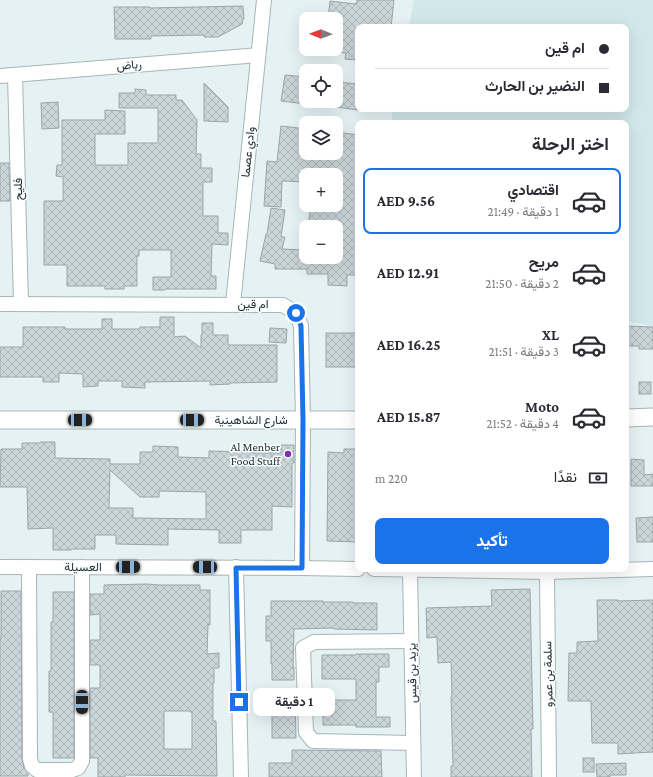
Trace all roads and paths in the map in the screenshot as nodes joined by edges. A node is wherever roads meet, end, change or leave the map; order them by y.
1 (264, 0) edge
2 (258, 55) junction
3 (15, 75) junction
4 (0, 76) edge
5 (0, 304) edge
6 (21, 304) junction
7 (232, 304) junction
8 (653, 417) edge
9 (629, 418) edge
10 (0, 420) edge
11 (303, 420) junction
12 (355, 420) edge
13 (0, 567) edge
14 (29, 567) junction
15 (82, 567) junction
16 (236, 568) junction
17 (302, 568) junction
18 (355, 569) edge
19 (629, 569) edge
20 (653, 569) edge
21 (410, 572) edge
22 (546, 572) edge
23 (411, 641) junction
24 (413, 743) junction
25 (241, 777) edge
26 (414, 777) edge
27 (549, 777) edge

1 - 2 street, وادي عصما
2 - 3 street, رباض
2 - 7 street, وادي عصما
3 - 4 street, رباض
3 - 6 street, فليح
5 - 6 street, ام قين
6 - 7 street, ام قين
7 - 11 street, ام قين
8 - 9 street
10 - 11 street, شارع الشاهينية
11 - 12 street, شارع الشاهينية
11 - 17 street, ام قين
13 - 14 street, العسيلة
14 - 15 street, العسيلة
14 - 15 street
15 - 16 street, العسيلة
16 - 17 street, العسيلة
16 - 25 street
17 - 18 street, العسيلة
19 - 20 street
21 - 23 street, يزيد بن قيس
22 - 27 street, سلمة بن عمرو
23 - 24 street, يزيد بن قيس
23 - 24 street
24 - 26 street, يزيد بن قيس

